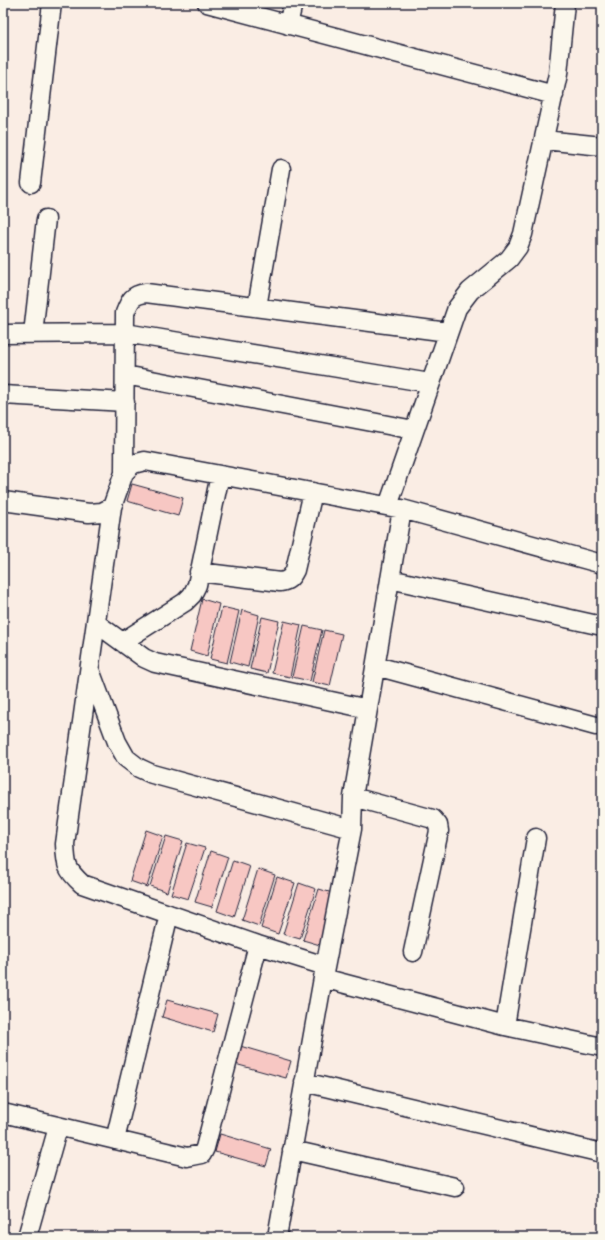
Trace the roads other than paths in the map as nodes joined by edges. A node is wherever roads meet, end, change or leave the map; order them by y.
1 (52, 3) edge
2 (207, 3) edge
3 (293, 3) edge
4 (565, 3) edge
5 (288, 25) junction
6 (554, 95) junction
7 (544, 140) junction
8 (602, 146) edge
9 (281, 169) dead end
10 (31, 183) dead end
11 (46, 219) dead end
12 (257, 307) junction
13 (448, 332) junction
14 (125, 333) junction
15 (3, 334) edge
16 (33, 334) junction
17 (125, 376) junction
18 (430, 383) junction
19 (3, 395) edge
20 (124, 402) junction
21 (414, 430) junction
22 (124, 473) junction
23 (220, 475) junction
24 (314, 492) junction
25 (3, 501) edge
26 (112, 507) junction
27 (395, 507) junction
28 (602, 564) edge
29 (199, 572) junction
30 (390, 579) junction
31 (96, 623) junction
32 (602, 626) edge
33 (122, 642) junction
34 (376, 666) junction
35 (89, 668) junction
36 (368, 709) junction
37 (596, 726) dead end
38 (353, 797) junction
39 (352, 829) junction
40 (536, 838) dead end
41 (169, 914) junction
42 (258, 945) junction
43 (413, 952) dead end
44 (324, 972) junction
45 (505, 1026) junction
46 (602, 1047) edge
47 (304, 1082) junction
48 (3, 1113) edge
49 (58, 1127) junction
50 (115, 1140) junction
51 (292, 1150) junction
52 (602, 1153) edge
53 (455, 1187) dead end
54 (27, 1237) edge
55 (277, 1237) edge

1 - 10 street
2 - 5 street
3 - 5 street
4 - 6 street
5 - 6 street
6 - 7 street
7 - 8 street
7 - 13 street
9 - 12 street
11 - 16 street
12 - 13 street
12 - 14 street
13 - 18 street
14 - 16 street
14 - 17 street
14 - 18 street
15 - 16 street
17 - 20 street
17 - 21 street
18 - 21 street
19 - 20 street
20 - 22 street
21 - 27 street
22 - 23 street
22 - 26 street
23 - 24 street
23 - 29 street
24 - 27 street
24 - 29 street
25 - 26 street
26 - 31 street
27 - 28 street
27 - 30 street
29 - 33 street
30 - 32 street
30 - 34 street
31 - 33 street
31 - 35 street
33 - 36 street
34 - 36 street
34 - 37 street
35 - 39 street
35 - 41 street
36 - 38 street
38 - 39 street
38 - 43 street
39 - 44 street
40 - 45 street
41 - 42 street
41 - 50 street
42 - 44 street
42 - 50 street
44 - 45 street
44 - 47 street
45 - 46 street
47 - 51 street
47 - 52 street
48 - 49 street
49 - 50 street
49 - 54 street
51 - 53 street
51 - 55 street

